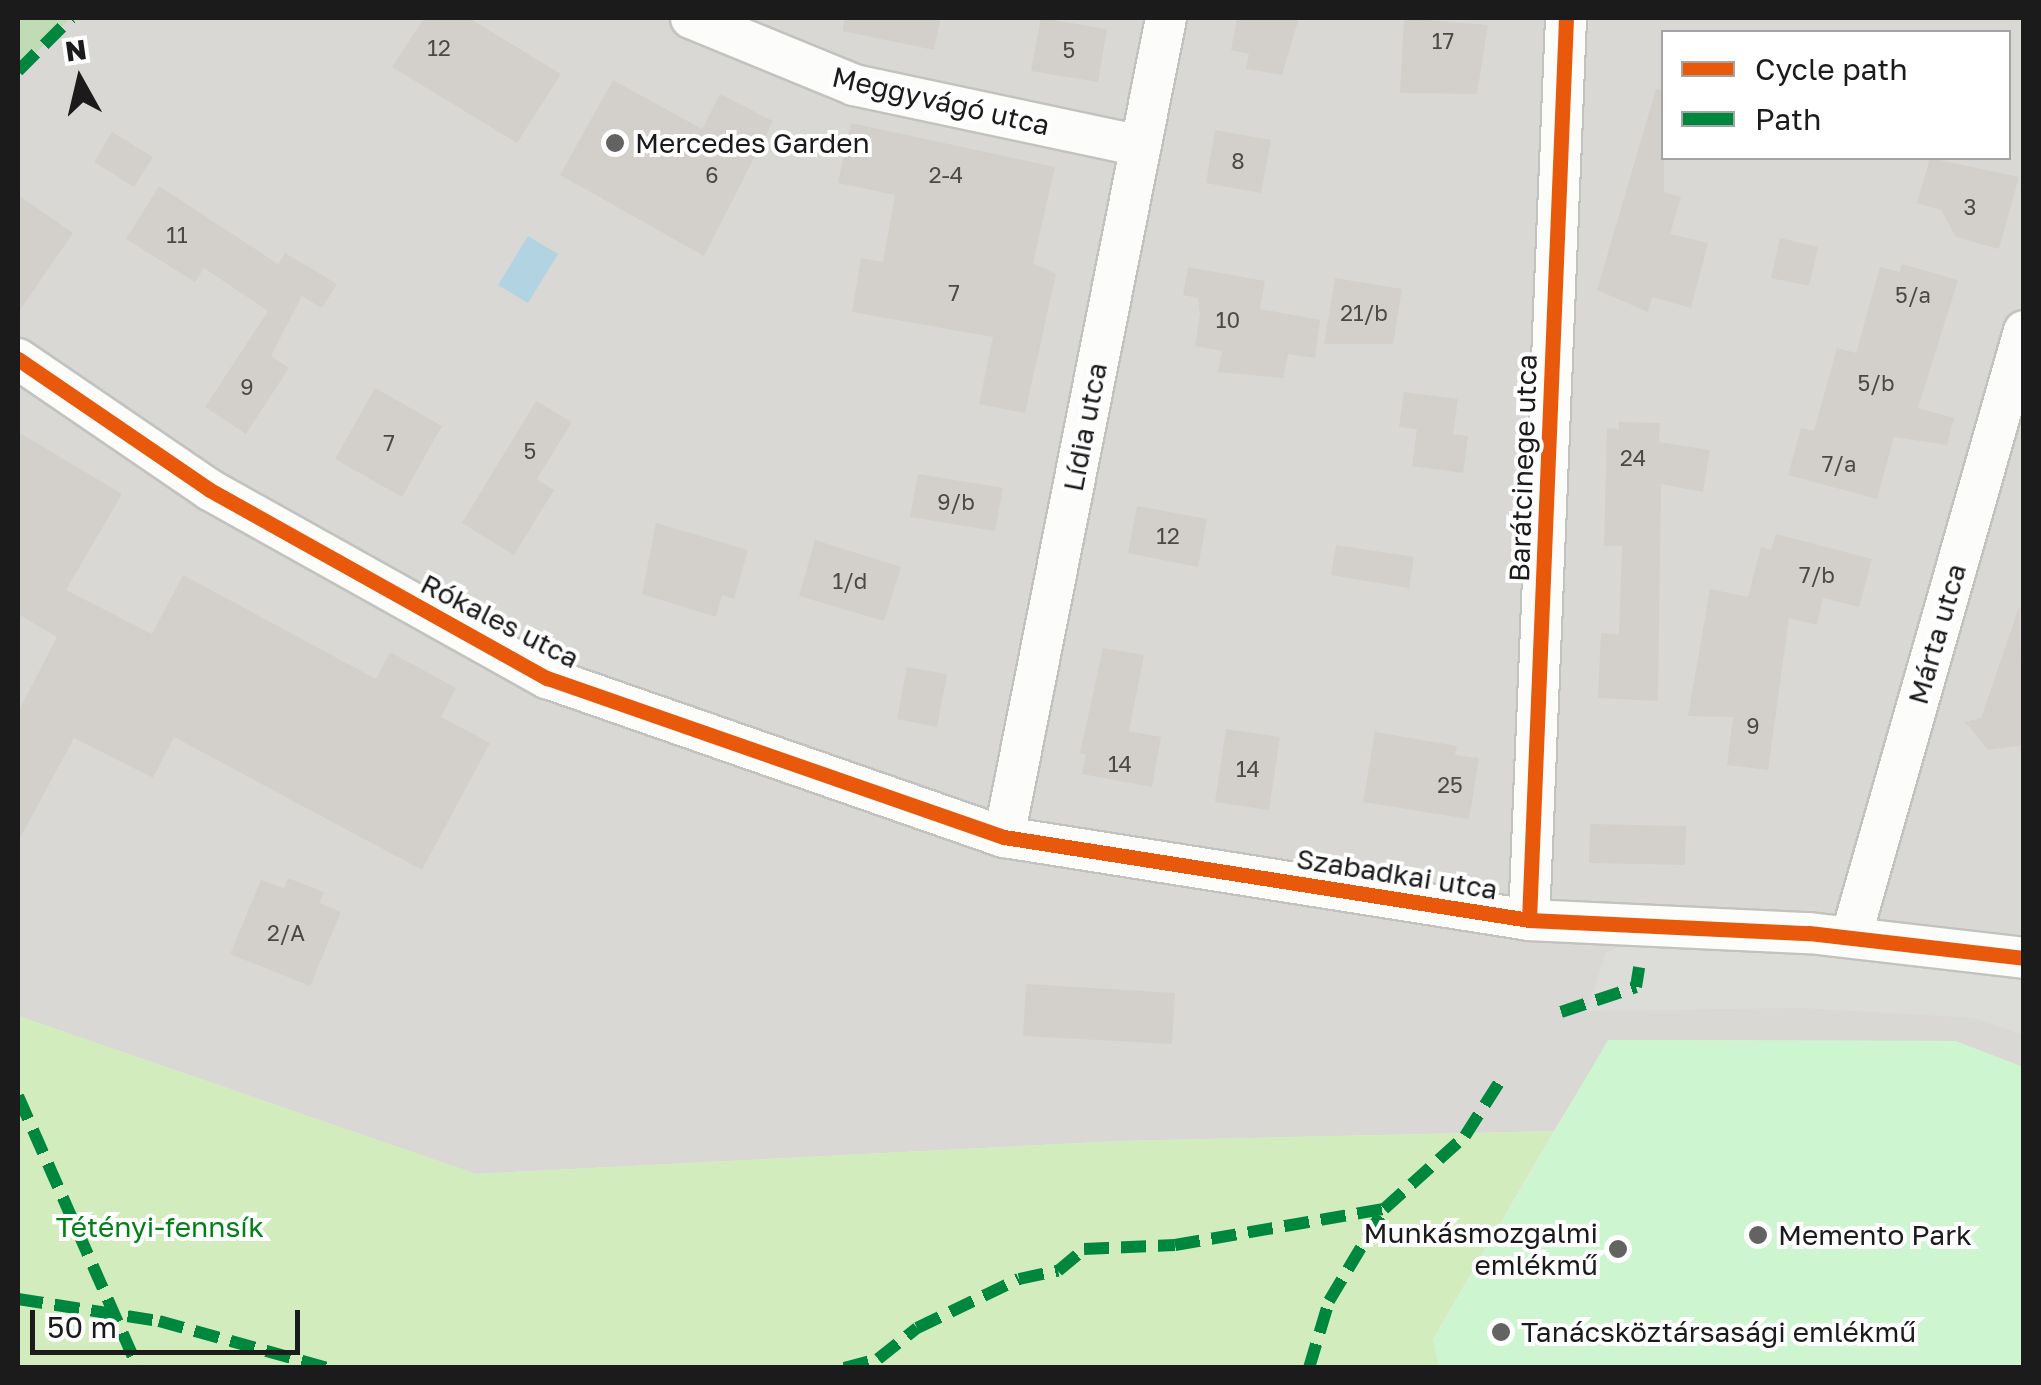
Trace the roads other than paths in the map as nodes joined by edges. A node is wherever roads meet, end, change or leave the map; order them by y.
1 (691, 18) edge
2 (1166, 18) edge
3 (1566, 18) edge
4 (1141, 146) junction
5 (2024, 331) edge
6 (18, 359) edge
7 (1004, 836) junction
8 (1529, 920) junction
9 (1852, 938) junction
10 (2024, 958) edge

1 - 4 street, Meggyvágó utca
2 - 4 street, Lídia utca
3 - 8 street, Barátcinege utca
4 - 7 street, Lídia utca
5 - 9 street, Márta utca
6 - 7 street, Rókales utca
7 - 8 street, Szabadkai utca
8 - 9 street, Szabadkai utca
9 - 10 street, Szabadkai utca

